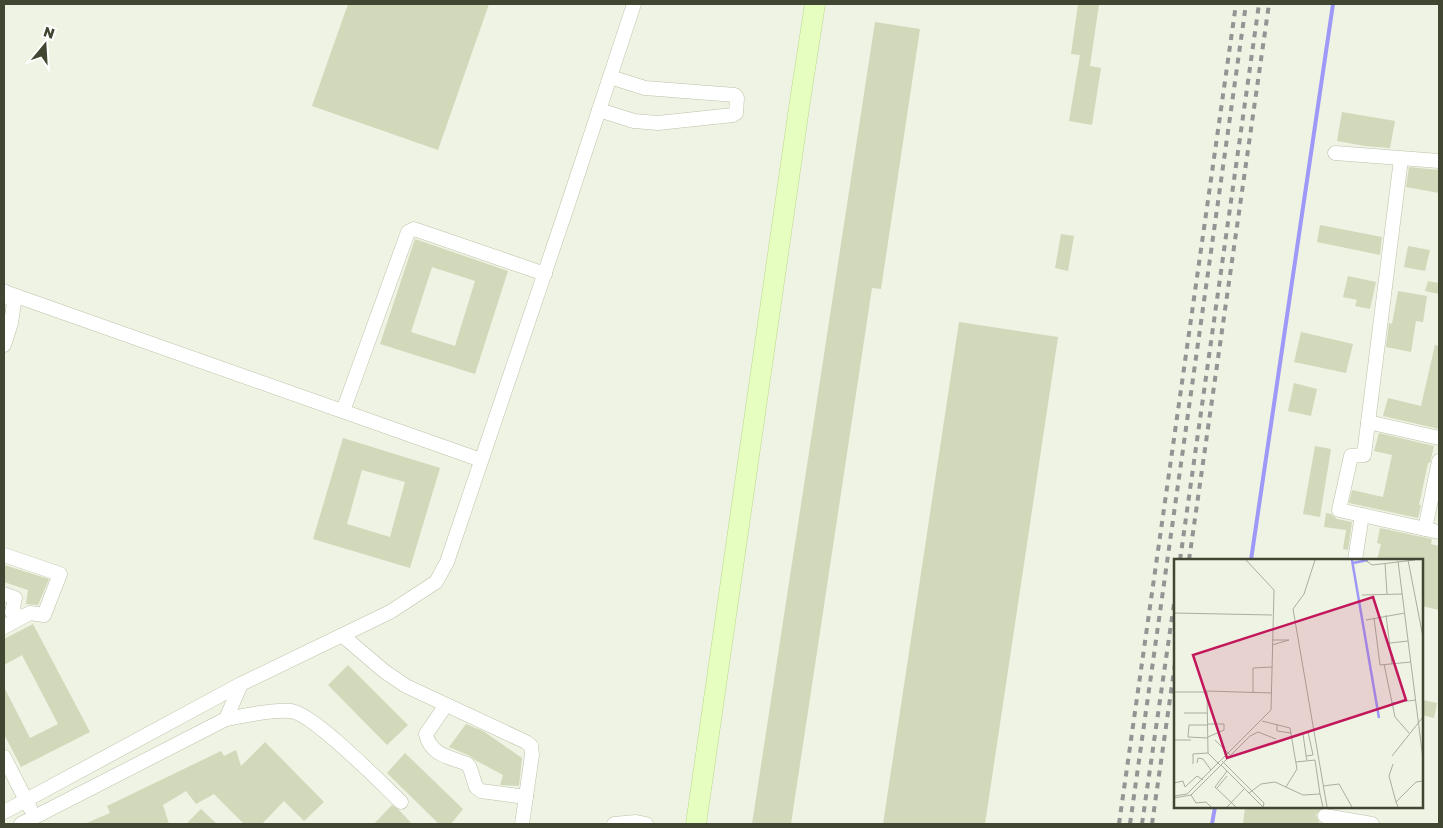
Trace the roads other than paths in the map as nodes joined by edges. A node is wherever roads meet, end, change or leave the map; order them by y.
1 (634, 4) edge
2 (816, 4) edge
3 (610, 77) junction
4 (599, 110) junction
5 (1336, 152) dead end
6 (1401, 159) junction
7 (1439, 161) edge
8 (545, 274) junction
9 (5, 291) edge
10 (4, 345) edge
11 (344, 411) junction
12 (1368, 422) junction
13 (1439, 438) edge
14 (481, 460) junction
15 (1439, 461) edge
16 (1362, 515) junction
17 (1425, 529) junction
18 (1439, 532) edge
19 (4, 555) edge
20 (1355, 559) edge
21 (4, 594) edge
22 (10, 621) edge
23 (343, 636) junction
24 (241, 684) junction
25 (446, 704) junction
26 (226, 719) junction
27 (111, 753) junction
28 (4, 757) edge
29 (123, 772) junction
30 (526, 797) junction
31 (26, 800) junction
32 (401, 802) dead end
33 (4, 812) edge
34 (1325, 816) edge
35 (35, 817) junction
36 (21, 824) edge
37 (522, 824) edge
38 (614, 824) edge
39 (646, 824) edge
40 (696, 824) edge
41 (1372, 824) edge

1 - 3 street
2 - 40 street
3 - 4 street
3 - 4 street
4 - 8 street
5 - 6 street
6 - 7 street
6 - 12 street
8 - 11 street
8 - 14 street
9 - 10 street
9 - 11 street
11 - 14 street
12 - 13 street
12 - 16 street
14 - 23 street
15 - 17 street
16 - 17 street
16 - 20 street
17 - 18 street
19 - 22 street
21 - 22 street
23 - 24 street
23 - 25 street
24 - 26 street
24 - 27 street
25 - 30 street
25 - 30 street
26 - 29 street
26 - 32 street
27 - 29 street
27 - 31 street
28 - 31 street
29 - 35 street
30 - 37 street
31 - 33 street
31 - 35 street
34 - 41 street
35 - 36 street
38 - 39 street

